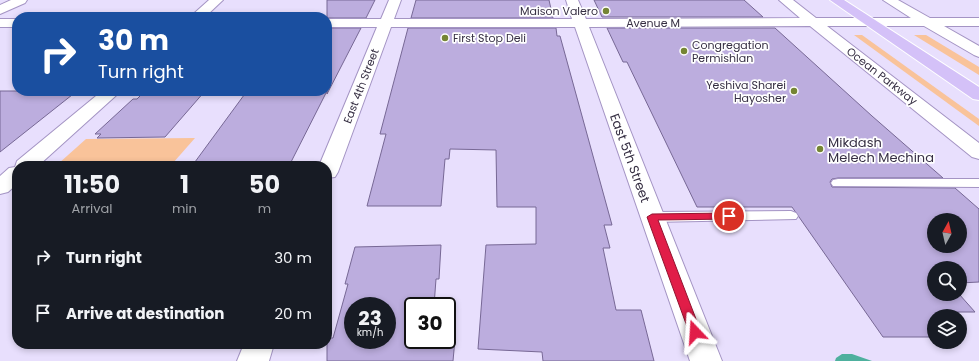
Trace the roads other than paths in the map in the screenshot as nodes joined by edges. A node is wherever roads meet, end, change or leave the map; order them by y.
1 (21, 0) edge
2 (217, 0) edge
3 (394, 0) edge
4 (572, 0) edge
5 (785, 0) edge
6 (836, 0) edge
7 (889, 0) edge
8 (0, 10) edge
9 (203, 12) edge
10 (580, 22) junction
11 (928, 22) junction
12 (979, 22) edge
13 (332, 23) edge
14 (385, 23) junction
15 (814, 23) junction
16 (870, 23) junction
17 (0, 24) edge
18 (12, 24) edge
19 (979, 52) edge
20 (979, 95) edge
21 (106, 96) edge
22 (979, 153) edge
23 (31, 161) edge
24 (331, 161) edge
25 (12, 177) edge
26 (838, 183) dead end
27 (979, 183) edge
28 (0, 187) edge
29 (791, 216) dead end
30 (652, 217) junction
31 (257, 349) edge
32 (253, 361) edge
33 (706, 361) edge

1 - 8 street
2 - 9 street
3 - 14 street, East 4th Street
4 - 10 street, East 5th Street
5 - 15 street, Ocean Parkway
6 - 16 main road
7 - 11 street
10 - 14 street, Avenue M
10 - 15 street, Avenue M
10 - 30 street, East 5th Street
11 - 12 street, Avenue M
11 - 16 street, Avenue M
11 - 19 street
13 - 14 street, Avenue M
14 - 24 street, East 4th Street
15 - 16 street, Avenue M
15 - 22 street, Ocean Parkway
16 - 20 main road
17 - 18 street
21 - 23 street
25 - 28 street
26 - 27 lane
29 - 30 lane
30 - 33 street, East 5th Street
31 - 32 street

